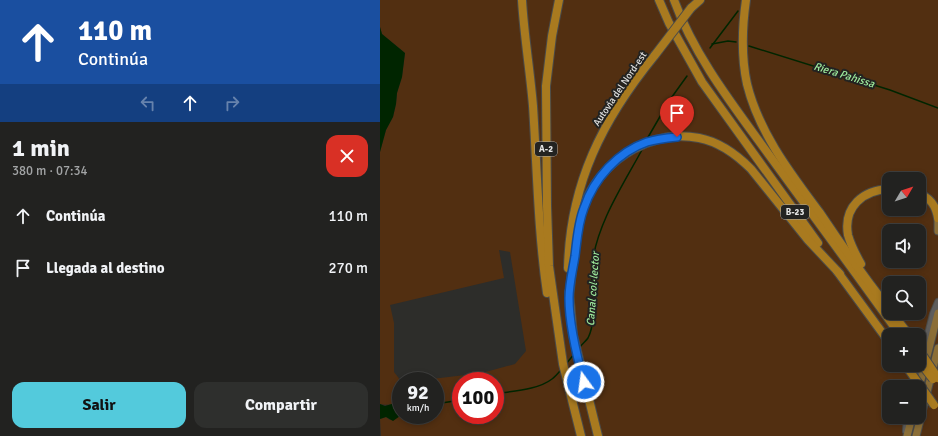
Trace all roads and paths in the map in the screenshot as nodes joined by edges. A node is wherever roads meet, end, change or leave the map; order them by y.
1 (522, 0) edge
2 (559, 0) edge
3 (660, 0) edge
4 (674, 0) edge
5 (696, 0) edge
6 (700, 0) edge
7 (746, 0) edge
8 (691, 8) junction
9 (882, 189) edge
10 (926, 197) edge
11 (938, 218) edge
12 (938, 231) edge
13 (840, 274) junction
14 (882, 294) edge
15 (569, 297) junction
16 (882, 299) edge
17 (938, 302) edge
18 (938, 313) edge
19 (900, 328) edge
20 (556, 331) junction
21 (882, 332) edge
22 (938, 348) edge
23 (926, 362) edge
24 (926, 368) edge
25 (911, 372) edge
26 (916, 380) edge
27 (921, 380) edge
28 (937, 380) edge
29 (936, 408) edge
30 (907, 424) edge
31 (910, 424) edge
32 (581, 436) edge
33 (598, 436) edge
34 (907, 436) edge
35 (916, 436) edge

1 - 20 highway
2 - 20 highway, A-2
3 - 13 highway, B-23
4 - 19 highway, B-23
5 - 8 highway
6 - 8 highway, Autovia del Nord-est
7 - 16 highway
8 - 15 highway, Autovia del Nord-est, bridge
9 - 14 highway
10 - 11 highway
11 - 12 main road
13 - 15 highway
13 - 21 highway, B-23
15 - 33 highway, Autovia del Nord-est
17 - 26 lane
18 - 27 main road
20 - 32 highway, A-2
22 - 35 main road
23 - 28 highway, bridge
24 - 28 highway, bridge
25 - 29 highway, bridge
30 - 34 lane
31 - 34 main road

